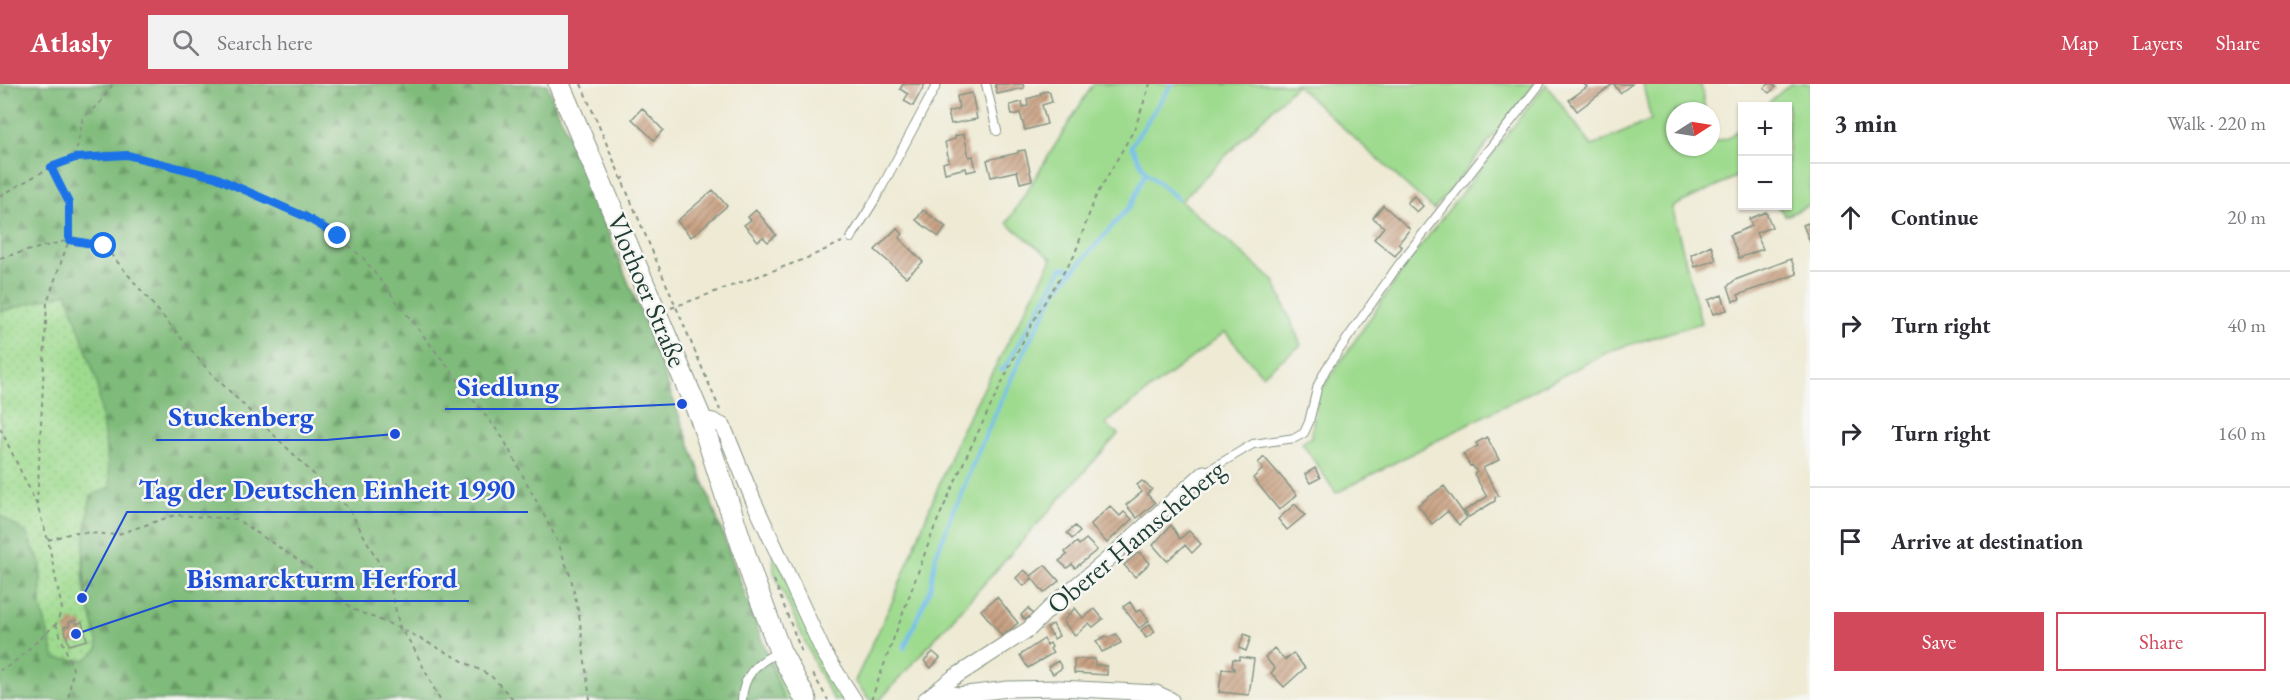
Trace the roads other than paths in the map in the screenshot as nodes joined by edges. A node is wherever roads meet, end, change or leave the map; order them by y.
1 (559, 84) edge
2 (937, 84) edge
3 (986, 84) edge
4 (1540, 84) edge
5 (997, 131) dead end
6 (851, 238) road end
7 (701, 419) junction
8 (1204, 473) joint
9 (780, 651) junction
10 (931, 696) edge
11 (1124, 696) edge
12 (742, 700) edge
13 (806, 700) edge
14 (854, 700) edge
15 (1171, 700) edge

1 - 7 main road, Vlothoer Straße
2 - 6 lane
3 - 5 lane
4 - 8 lane, Oberer Hamscheberg
7 - 9 main road, Vlothoer Straße
7 - 14 street
8 - 10 street, Oberer Hamscheberg
9 - 12 lane
9 - 13 main road, Vlothoer Straße
10 - 11 street
11 - 15 street

